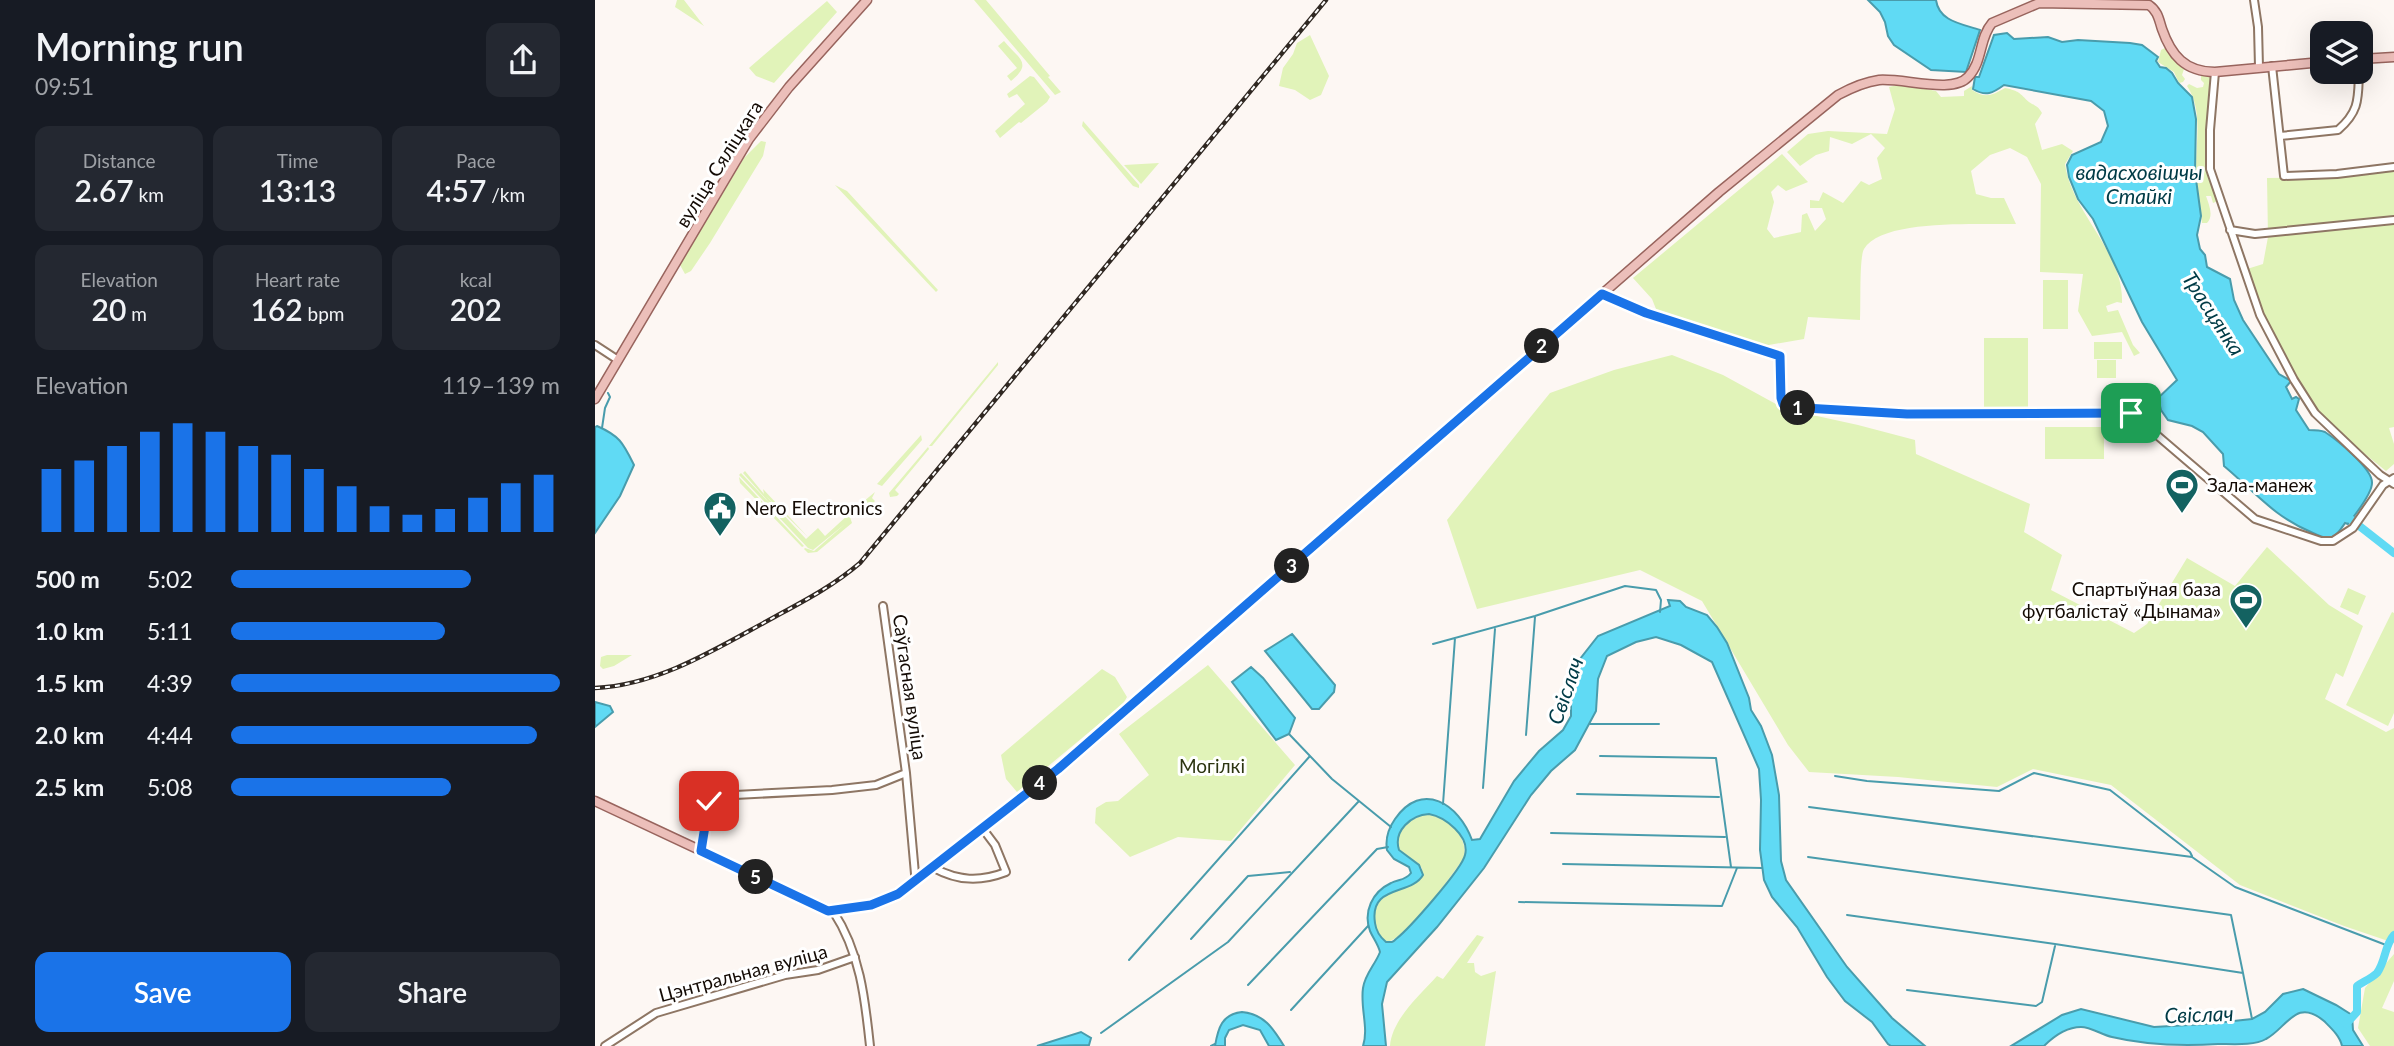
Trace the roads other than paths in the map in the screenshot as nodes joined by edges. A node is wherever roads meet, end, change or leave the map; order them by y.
1 (867, 0) edge
2 (2254, 0) edge
3 (2031, 2) edge
4 (2394, 57) edge
5 (2373, 58) edge
6 (2310, 63) edge
7 (2272, 66) junction
8 (2259, 67) junction
9 (2215, 72) junction
10 (2359, 84) edge
11 (2280, 136) junction
12 (2394, 167) edge
13 (2394, 220) edge
14 (2230, 230) junction
15 (1602, 294) junction
16 (595, 345) edge
17 (618, 360) junction
18 (595, 399) edge
19 (2392, 481) edge
20 (883, 606) dead end
21 (906, 773) junction
22 (595, 802) edge
23 (982, 829) junction
24 (701, 851) junction
25 (934, 868) junction
26 (918, 880) junction
27 (833, 911) junction
28 (856, 957) junction
29 (605, 1046) edge
30 (870, 1046) edge

1 - 17 main road, вуліца Сяліцкага
2 - 8 street
3 - 9 main road
3 - 15 main road
4 - 5 main road
6 - 7 main road
7 - 8 main road
7 - 11 street
8 - 9 main road
9 - 14 street
10 - 11 street
11 - 12 street
13 - 14 street
14 - 19 street
15 - 19 street
15 - 23 main road
16 - 17 street
17 - 18 main road, вуліца Сяліцкага
20 - 21 street, Саўгасная вуліца
21 - 24 street, Саўгасная вуліца
21 - 26 street, Саўгасная вуліца
22 - 24 main road
23 - 25 main road
23 - 25 street
24 - 27 main road
25 - 26 main road
26 - 27 main road
27 - 28 street, Цэнтральная вуліца
28 - 29 street, Цэнтральная вуліца
28 - 30 street, Цэнтральная вуліца

